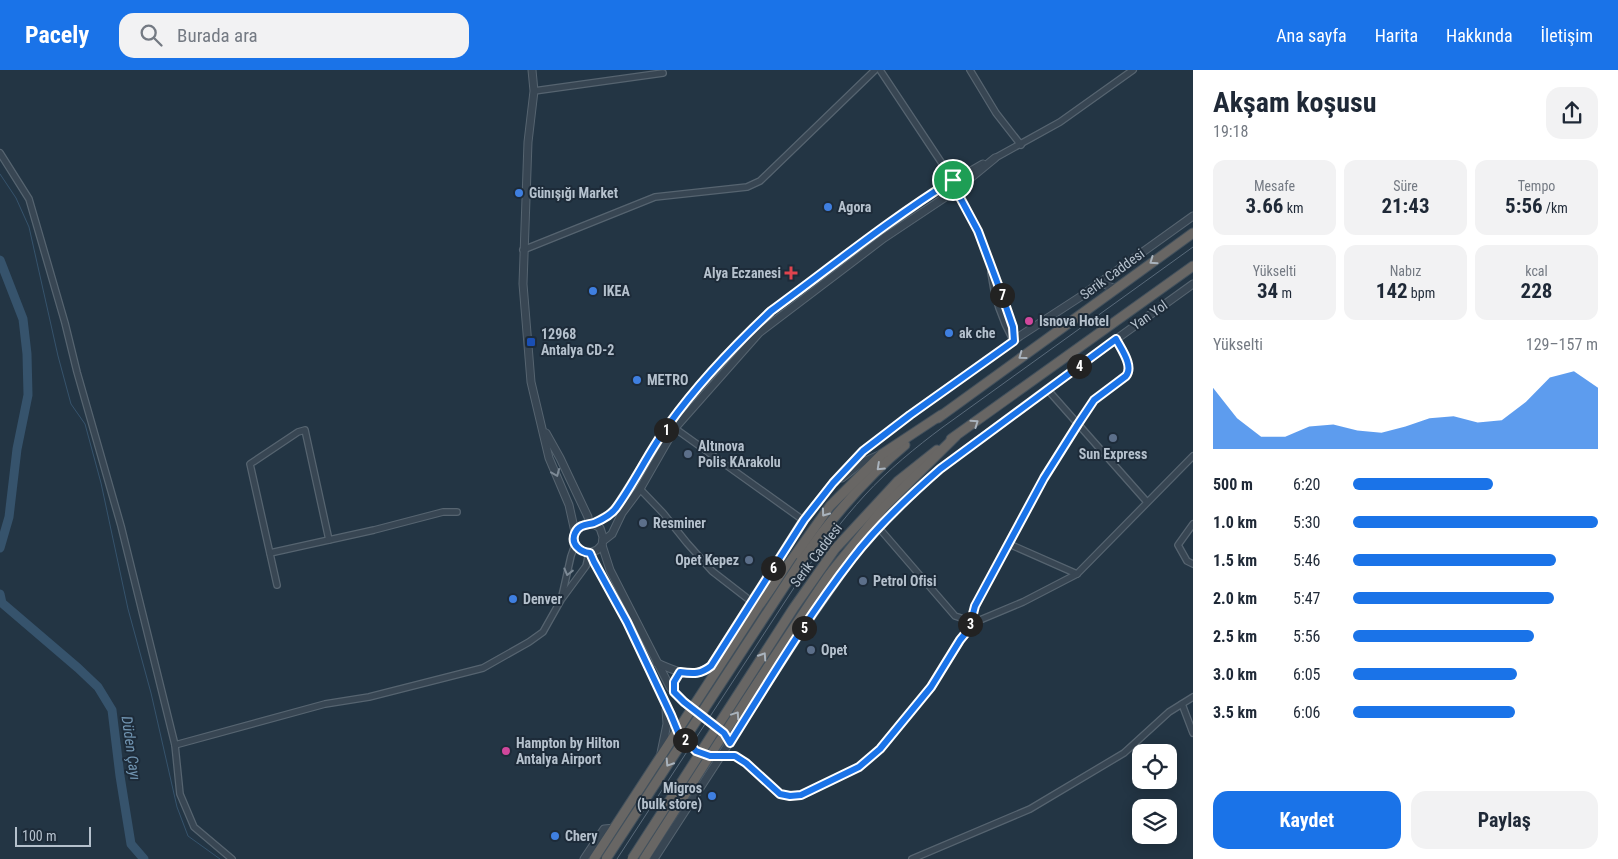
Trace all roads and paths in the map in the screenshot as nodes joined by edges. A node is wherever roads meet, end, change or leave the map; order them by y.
1 (532, 70) edge
2 (875, 70) edge
3 (880, 70) edge
4 (970, 70) edge
5 (1133, 70) edge
6 (662, 73) dead end
7 (534, 91) junction
8 (1021, 145) junction
9 (0, 153) edge
10 (995, 158) junction
11 (953, 180) junction
12 (956, 190) junction
13 (1193, 216) edge
14 (1193, 233) edge
15 (523, 250) junction
16 (1193, 266) edge
17 (1100, 282) junction
18 (1193, 284) edge
19 (1115, 289) junction
20 (1087, 292) junction
21 (1088, 308) junction
22 (1117, 321) junction
23 (1104, 330) junction
24 (1124, 333) junction
25 (1116, 339) junction
26 (1014, 341) junction
27 (1047, 389) junction
28 (941, 415) junction
29 (1078, 424) junction
30 (542, 426) junction
31 (672, 426) junction
32 (956, 436) junction
33 (882, 454) junction
34 (1193, 456) edge
35 (837, 479) junction
36 (640, 489) junction
37 (1147, 502) junction
38 (457, 512) dead end
39 (804, 520) junction
40 (591, 524) junction
41 (1193, 524) edge
42 (878, 528) junction
43 (575, 532) junction
44 (329, 540) junction
45 (603, 543) junction
46 (1009, 544) junction
47 (575, 545) junction
48 (270, 553) junction
49 (590, 553) junction
50 (1193, 564) edge
51 (1077, 574) junction
52 (278, 585) dead end
53 (561, 600) junction
54 (752, 602) junction
55 (748, 622) junction
56 (969, 629) junction
57 (657, 664) junction
58 (680, 672) junction
59 (674, 692) junction
60 (1193, 697) edge
61 (666, 704) junction
62 (1182, 704) junction
63 (693, 708) junction
64 (678, 732) junction
65 (724, 733) junction
66 (1193, 733) edge
67 (730, 743) junction
68 (175, 745) junction
69 (710, 756) junction
70 (721, 756) junction
71 (735, 756) junction
72 (659, 761) junction
73 (615, 828) junction
74 (232, 859) edge
75 (584, 859) edge
76 (594, 859) edge
77 (606, 859) edge
78 (632, 859) edge
79 (644, 859) edge
80 (654, 859) edge
81 (912, 859) edge

1 - 7 street
2 - 15 street
3 - 11 street
4 - 8 street
5 - 8 street
6 - 7 street
7 - 15 street
8 - 10 street
9 - 68 street
10 - 11 street
10 - 12 street
11 - 12 street
11 - 31 street
12 - 26 street
12 - 31 street
13 - 17 street
14 -> 19 highway, Serik Caddesi
15 - 30 street
16 - 22 highway, Serik Caddesi
17 - 19 street
17 - 20 street
18 - 24 street, Yan Yol
19 - 21 highway, Serik Caddesi
20 - 21 street
20 - 26 street
21 -> 28 highway, Serik Caddesi
22 - 23 highway, Serik Caddesi
22 - 24 street
23 - 25 street
32 -> 23 highway, Serik Caddesi
24 - 25 street, Yan Yol
25 - 27 street, Yan Yol
25 - 29 street
26 - 35 street
27 - 29 street
27 - 42 street, Yan Yol
28 - 33 highway
28 -> 77 highway, Serik Caddesi, bridge
29 - 37 street
29 - 46 street
30 - 40 street
30 -> 43 street
31 - 36 street
31 - 39 street
31 - 40 street
65 -> 32 highway
78 -> 32 highway, Serik Caddesi, bridge
33 - 35 street
33 -> 55 highway
34 - 37 street
35 - 39 street
36 - 45 street
36 - 54 street
37 - 51 street
38 - 44 street
39 - 54 street
40 - 43 street
40 - 45 street
41 - 50 street
42 - 56 street
42 - 67 street, Yan Yol
43 - 47 street
44 - 48 street
44 - 48 street
45 - 49 street
45 - 57 street
46 - 51 street
46 - 56 street
47 - 49 street
47 -> 53 street
48 - 52 street
49 - 53 street
49 - 61 street
51 - 56 street
53 - 68 street
54 - 55 street
54 - 58 street
55 - 63 highway
56 - 71 street
57 - 58 street
57 - 59 street
58 - 59 street
59 - 63 street
60 - 62 street
61 - 64 street
61 - 72 street
62 - 66 street
62 - 81 street
63 - 64 highway
63 - 65 street
64 - 69 street
64 - 72 highway
65 - 67 street
65 - 69 highway
67 - 70 street, Yan Yol
67 - 71 street
68 - 74 street
69 - 70 street
69 - 79 highway
70 - 71 street
70 - 80 street, Yan Yol
72 - 73 highway
73 - 75 street
73 - 76 highway

